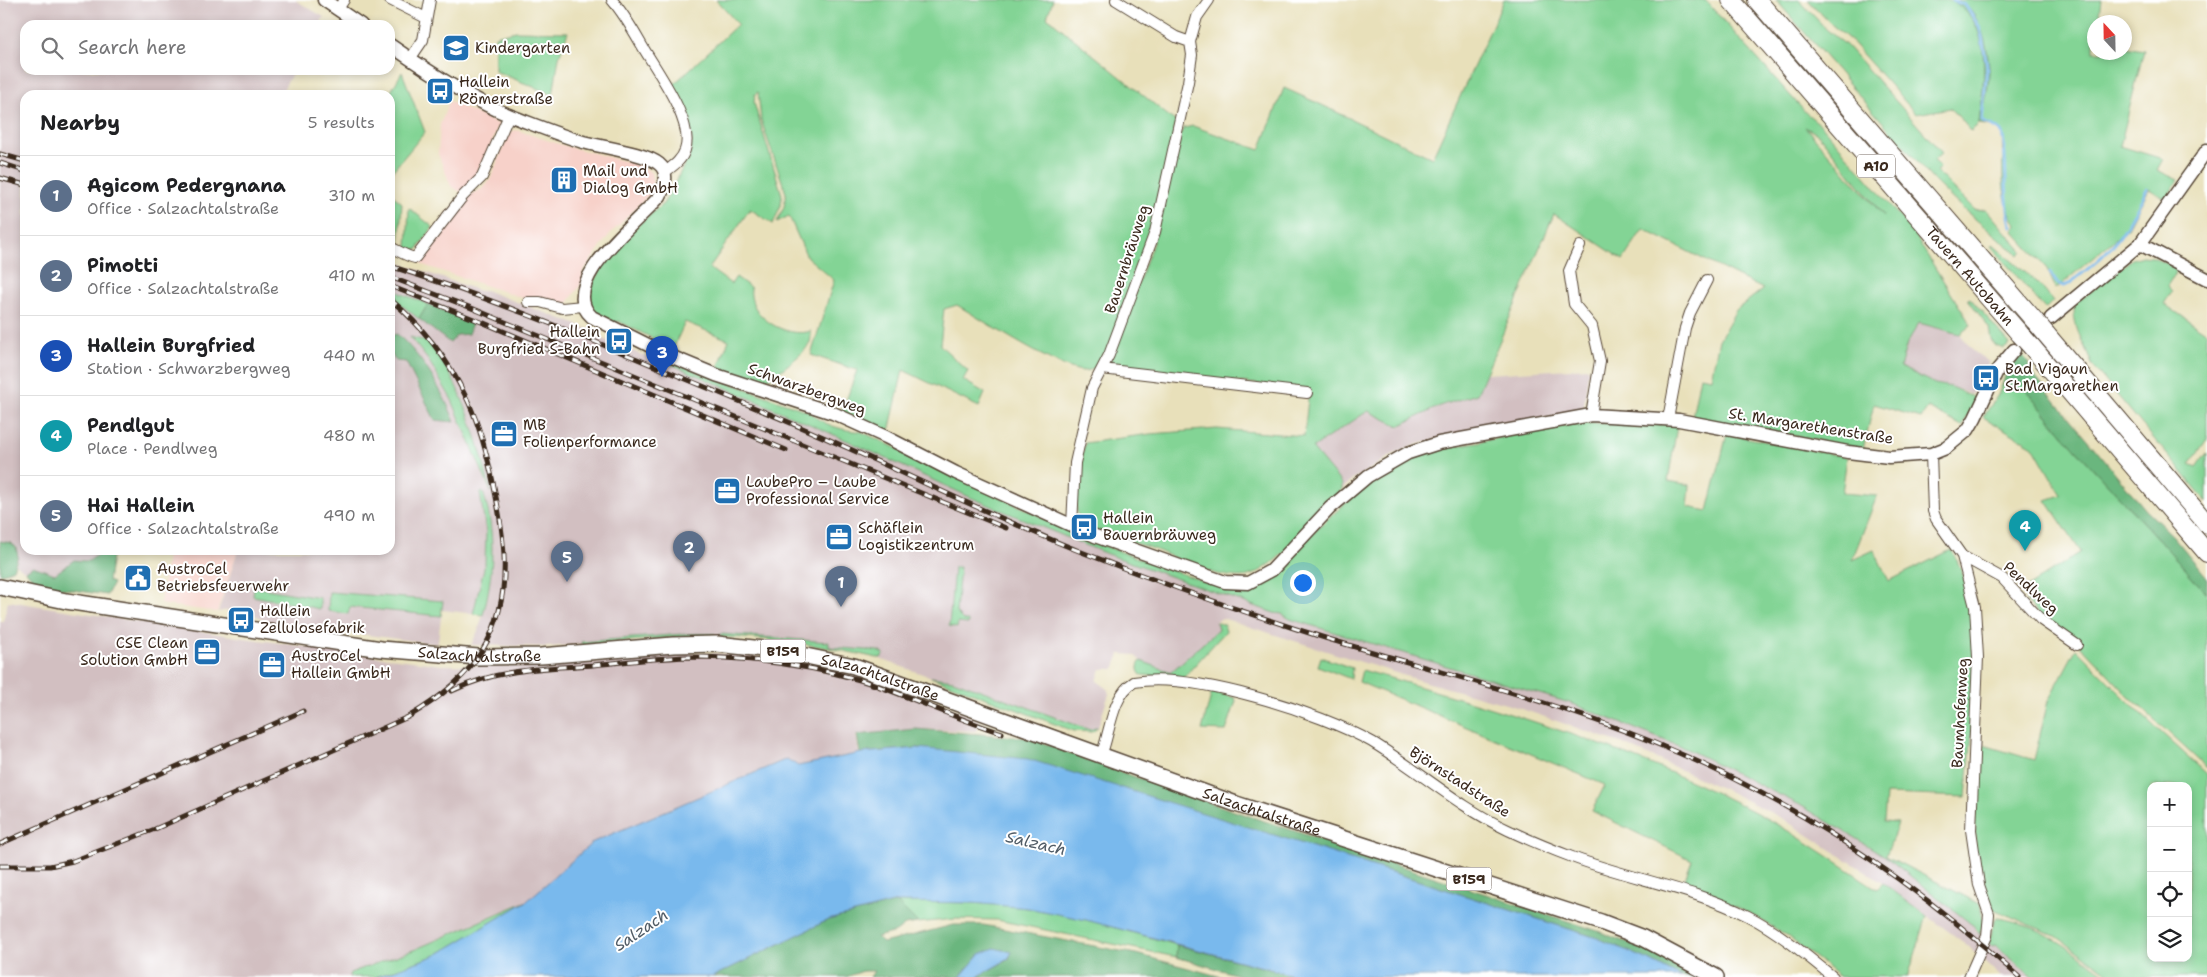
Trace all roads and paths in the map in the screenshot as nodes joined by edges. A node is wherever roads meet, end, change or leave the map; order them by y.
1 (324, 0) edge
2 (390, 0) edge
3 (430, 0) edge
4 (612, 0) edge
5 (1116, 0) edge
6 (1209, 0) edge
7 (1731, 0) edge
8 (1757, 0) edge
9 (341, 4) edge
10 (426, 18) junction
11 (356, 20) edge
12 (1190, 42) junction
13 (395, 48) edge
14 (410, 59) junction
15 (510, 116) junction
16 (2207, 150) edge
17 (664, 172) junction
18 (2140, 244) junction
19 (1580, 246) dead end
20 (395, 249) edge
21 (2207, 279) edge
22 (1708, 280) dead end
23 (528, 302) dead end
24 (583, 306) junction
25 (2044, 324) junction
26 (2022, 343) junction
27 (1102, 369) junction
28 (1307, 392) dead end
29 (1591, 415) junction
30 (1668, 419) junction
31 (1931, 454) junction
32 (2207, 524) edge
33 (1072, 526) junction
34 (2207, 554) edge
35 (1962, 556) junction
36 (1, 592) edge
37 (2077, 645) dead end
38 (1101, 756) junction
39 (1716, 977) edge
40 (1833, 977) edge
41 (1969, 977) edge

1 - 9 street
2 - 10 street
3 - 10 street
4 - 17 street
5 - 12 street
6 - 12 street, Bauernbräuweg
7 - 26 highway, Tauern Autobahn / A10
8 - 25 highway, Tauern Autobahn / A10
9 - 11 street
10 - 14 street
12 - 27 street, Bauernbräuweg
13 - 14 street
14 - 15 street
15 - 17 street
15 - 20 street
16 - 18 street
17 - 24 street
18 - 21 street
18 - 25 street
19 - 29 street
22 - 30 street
23 - 24 street
24 - 33 street, Schwarzbergweg
25 - 32 highway, Tauern Autobahn / A10
26 - 31 street, St. Margarethenstraße
26 - 34 highway, Tauern Autobahn / A10
27 - 28 street
27 - 33 street, Bauernbräuweg
29 - 30 street, St. Margarethenstraße
29 - 33 street, St. Margarethenstraße
30 - 31 street, St. Margarethenstraße
31 - 35 street, Baumhofenweg
35 - 37 street, Pendlweg
35 - 41 street, Baumhofenweg
36 - 38 main road, Salzachtalstraße / B159
38 - 39 main road, Salzachtalstraße / B159
38 - 40 street, Björnstadstraße

